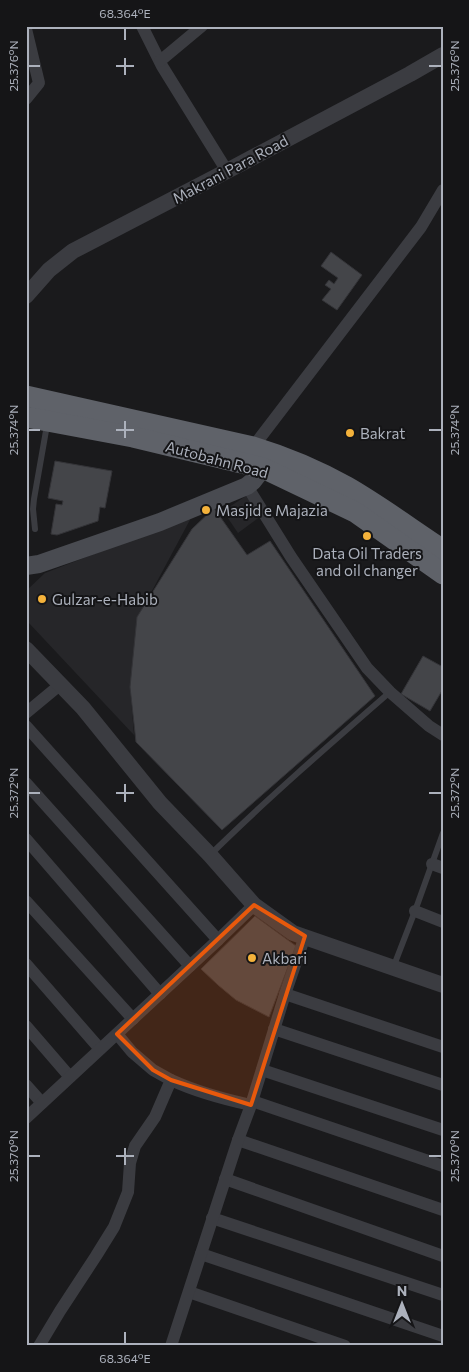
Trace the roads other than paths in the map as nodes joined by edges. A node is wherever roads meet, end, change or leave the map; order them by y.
1 (142, 26) edge
2 (202, 26) edge
3 (26, 30) edge
4 (443, 55) edge
5 (160, 61) junction
6 (26, 99) edge
7 (228, 171) junction
8 (443, 190) edge
9 (26, 296) edge
10 (26, 396) edge
11 (26, 417) edge
12 (47, 421) junction
13 (252, 447) junction
14 (263, 468) junction
15 (247, 486) junction
16 (34, 529) dead end
17 (443, 550) edge
18 (26, 566) edge
19 (443, 574) edge
20 (26, 649) edge
21 (61, 684) junction
22 (390, 692) junction
23 (26, 713) edge
24 (26, 726) edge
25 (443, 735) edge
26 (26, 784) edge
27 (443, 833) edge
28 (26, 839) edge
29 (210, 855) junction
30 (437, 866) edge
31 (26, 901) edge
32 (254, 904) junction
33 (415, 912) junction
34 (443, 922) edge
35 (304, 936) junction
36 (218, 940) junction
37 (26, 964) edge
38 (190, 966) junction
39 (393, 968) junction
40 (443, 985) edge
41 (160, 994) junction
42 (285, 994) junction
43 (133, 1019) junction
44 (26, 1026) edge
45 (274, 1029) junction
46 (117, 1034) junction
47 (443, 1047) edge
48 (100, 1049) junction
49 (262, 1070) junction
50 (70, 1077) junction
51 (171, 1080) junction
52 (26, 1085) edge
53 (443, 1085) edge
54 (42, 1103) junction
55 (252, 1103) junction
56 (26, 1118) edge
57 (443, 1130) edge
58 (238, 1140) junction
59 (443, 1166) edge
60 (225, 1179) junction
61 (443, 1210) edge
62 (212, 1218) junction
63 (201, 1254) junction
64 (443, 1256) edge
65 (189, 1292) junction
66 (443, 1295) edge
67 (443, 1336) edge
68 (39, 1346) edge
69 (171, 1346) edge
70 (345, 1346) edge

1 - 5 street
2 - 5 street
3 - 6 street
4 - 7 street, Makrani Para Road
5 - 7 street
7 - 9 street, Makrani Para Road
8 - 13 street
10 - 13 highway, Autobahn Road
11 - 12 highway, Autobahn Road
12 - 14 highway, Autobahn Road
12 - 16 lane
13 - 17 highway, Autobahn Road
14 - 15 main road
14 - 19 highway, Autobahn Road
15 - 18 main road
15 - 22 street
20 - 21 street
21 - 23 street
21 - 29 street
22 - 25 street
22 - 29 lane
24 - 36 street
26 - 38 street
27 - 30 lane
28 - 41 street
29 - 32 street
30 - 33 lane
31 - 43 street
32 - 35 street
32 - 36 street
33 - 34 street
33 - 39 lane
35 - 39 street
35 - 42 street
36 - 38 street
37 - 48 street
38 - 41 street
39 - 40 street
41 - 43 street
42 - 45 street
42 - 47 street
43 - 46 street
44 - 50 street
45 - 49 street
45 - 53 street
46 - 48 street
46 - 51 street
48 - 50 street
49 - 55 street
49 - 57 street
50 - 54 street
51 - 55 street
51 - 68 street
52 - 54 street
54 - 56 street
55 - 58 street
55 - 59 street
58 - 60 street
58 - 61 street
60 - 62 street
60 - 64 street
62 - 63 street
62 - 66 street
63 - 65 street
63 - 67 street
65 - 69 street
65 - 70 street

